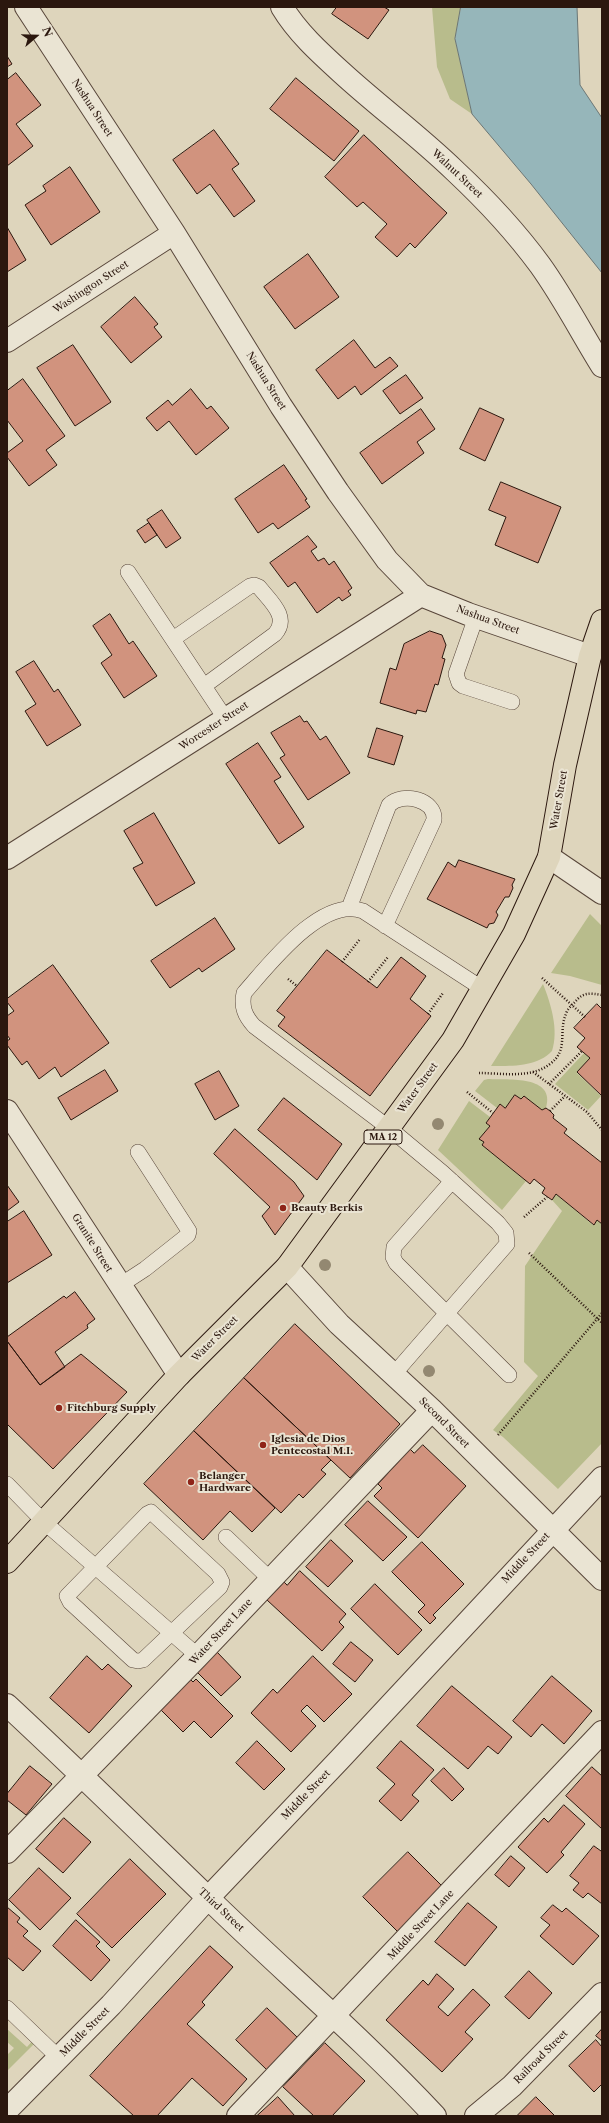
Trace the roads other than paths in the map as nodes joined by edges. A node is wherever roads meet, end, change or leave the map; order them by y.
1 (26, 7) edge
2 (282, 7) edge
3 (174, 233) junction
4 (7, 342) edge
5 (602, 366) edge
6 (128, 572) dead end
7 (421, 595) junction
8 (476, 617) junction
9 (602, 621) edge
10 (173, 639) junction
11 (590, 656) junction
12 (204, 686) junction
13 (512, 702) dead end
14 (225, 718) junction
15 (549, 857) junction
16 (7, 858) edge
17 (602, 892) edge
18 (349, 908) junction
19 (380, 922) junction
20 (483, 989) junction
21 (7, 1111) edge
22 (389, 1128) junction
23 (138, 1152) dead end
24 (452, 1181) junction
25 (287, 1267) junction
26 (119, 1286) junction
27 (446, 1314) junction
28 (394, 1374) junction
29 (178, 1375) junction
30 (509, 1375) dead end
31 (432, 1410) junction
32 (602, 1478) edge
33 (7, 1484) edge
34 (44, 1522) junction
35 (552, 1531) junction
36 (226, 1537) dead end
37 (7, 1562) edge
38 (95, 1567) junction
39 (270, 1579) junction
40 (602, 1579) edge
41 (172, 1633) junction
42 (198, 1656) junction
43 (7, 1705) edge
44 (602, 1732) edge
45 (82, 1774) junction
46 (7, 1852) edge
47 (208, 1898) junction
48 (602, 1994) edge
49 (7, 2008) edge
50 (335, 2016) junction
51 (59, 2058) junction
52 (9, 2105) edge
53 (238, 2116) edge
54 (435, 2116) edge
55 (476, 2116) edge

1 - 3 street, Nashua Street
2 - 5 street, Walnut Street
3 - 4 street, Washington Street
3 - 7 street, Nashua Street
6 - 10 lane
7 - 8 street, Nashua Street
7 - 14 street, Worcester Street
8 - 11 street, Nashua Street
8 - 13 lane
9 - 11 highway, Water Street / MA 12
10 - 12 lane
10 - 12 lane
11 - 15 highway, Water Street / MA 12
12 - 14 lane
14 - 16 street, Worcester Street
15 - 17 street
15 - 20 highway, Water Street / MA 12
18 - 19 lane
18 - 19 lane
18 - 22 lane
19 - 20 lane
20 - 22 highway, Water Street / MA 12
21 - 26 street, Granite Street
22 - 24 lane
22 - 25 highway, Water Street / MA 12
23 - 26 lane
24 - 27 lane
24 - 27 lane
25 - 28 street, Second Street
25 - 29 highway, Water Street / MA 12
26 - 29 street, Granite Street
27 - 28 lane
27 - 30 lane
28 - 31 street, Second Street
29 - 34 highway, Water Street / MA 12
31 - 35 street, Second Street
31 - 39 street, Water Street Lane
32 - 35 street, Middle Street
33 - 34 lane
34 - 37 highway, Water Street / MA 12
34 - 38 lane
35 - 40 street, Second Street
35 - 47 street, Middle Street
36 - 39 lane
38 - 41 lane
38 - 41 lane
38 - 41 lane
39 - 42 street, Water Street Lane
41 - 42 lane
42 - 45 street, Water Street Lane
43 - 45 street, Third Street
44 - 50 street, Middle Street Lane
45 - 46 street, Water Street Lane
45 - 47 street, Third Street
47 - 50 street, Third Street
47 - 51 street, Middle Street
48 - 55 street, Railroad Street
49 - 51 lane
50 - 53 street, Middle Street Lane
50 - 54 street, Third Street
51 - 52 street, Middle Street

